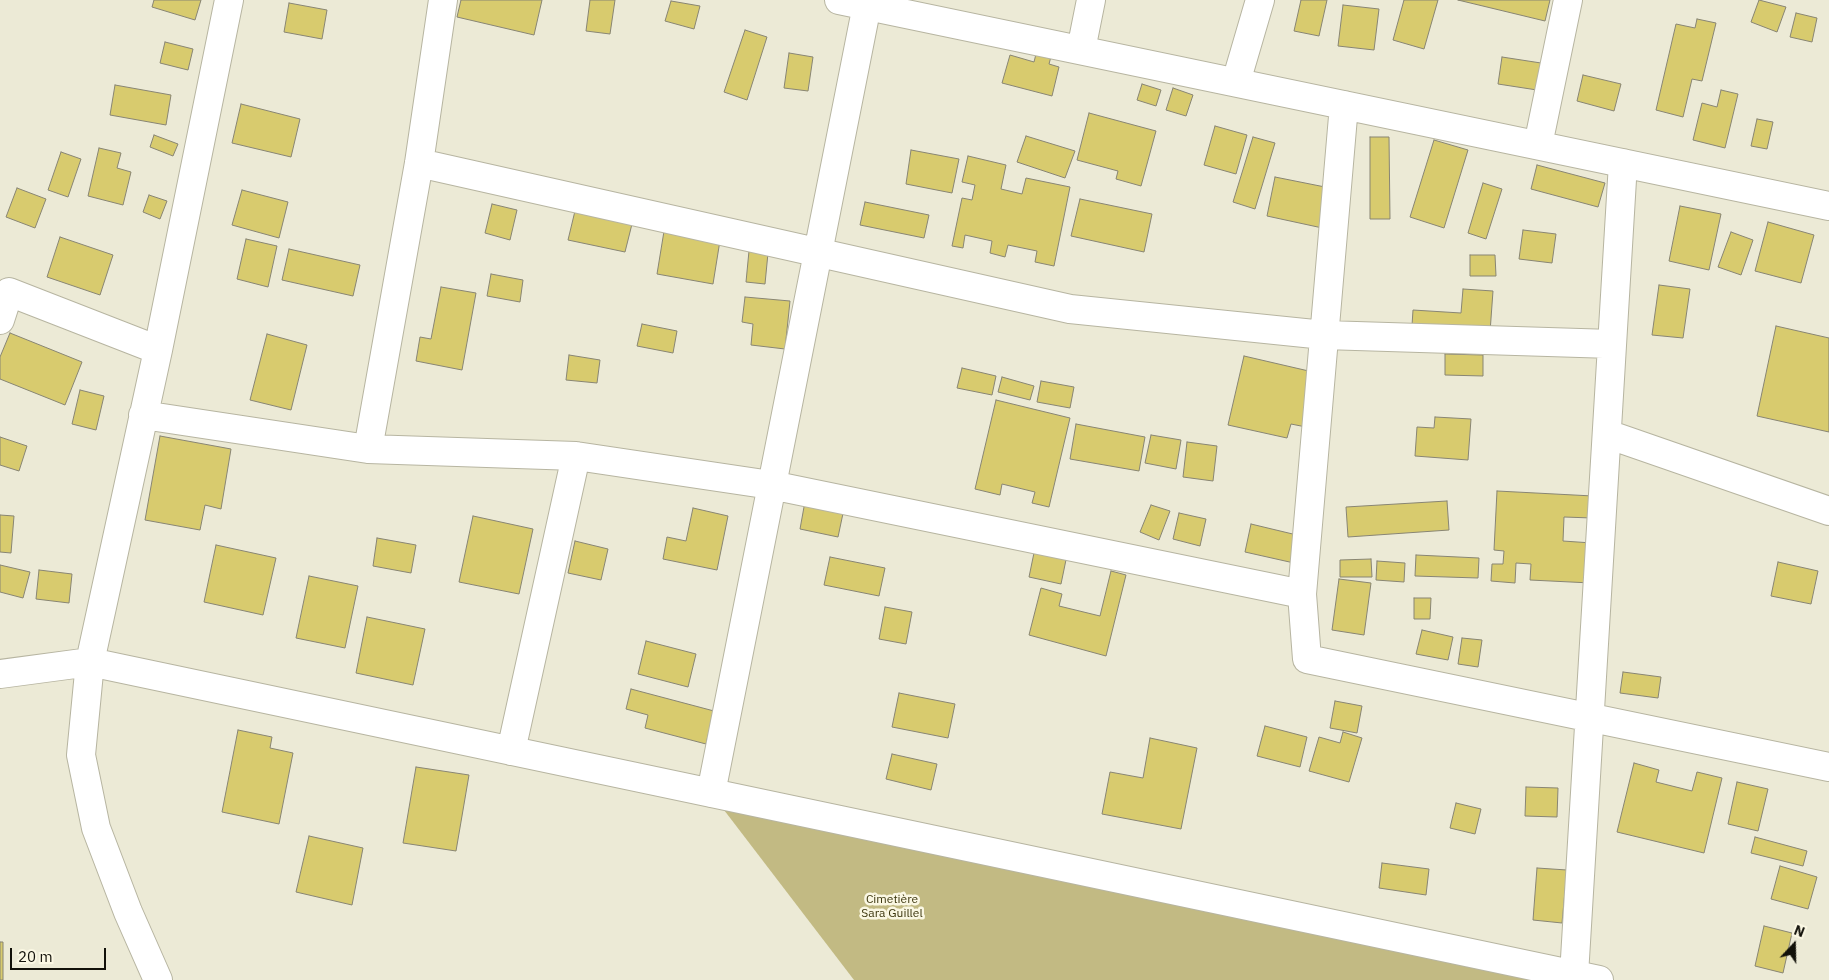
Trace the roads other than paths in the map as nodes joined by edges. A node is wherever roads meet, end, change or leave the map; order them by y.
1 (229, 0) edge
2 (443, 0) edge
3 (839, 0) edge
4 (1091, 0) edge
5 (1260, 0) edge
6 (1568, 0) edge
7 (867, 3) edge
8 (1081, 50) junction
9 (1236, 82) junction
10 (1344, 105) junction
11 (1538, 145) junction
12 (419, 163) junction
13 (1623, 163) junction
14 (1829, 206) edge
15 (817, 254) junction
16 (0, 320) edge
17 (1324, 335) junction
18 (1612, 344) junction
19 (158, 350) junction
20 (143, 415) junction
21 (1607, 434) junction
22 (368, 449) junction
23 (576, 456) junction
24 (771, 484) junction
25 (1829, 510) edge
26 (1302, 594) junction
27 (90, 662) junction
28 (0, 674) edge
29 (1590, 718) junction
30 (511, 751) junction
31 (1829, 767) edge
32 (711, 793) junction
33 (1586, 977) edge
34 (158, 980) edge

1 - 19 street
2 - 12 street
3 - 7 street
4 - 8 street
5 - 9 street
6 - 11 street
7 - 8 street
7 - 15 street
8 - 9 street
9 - 10 street
10 - 11 street
10 - 17 street
11 - 13 street
12 - 15 street
12 - 22 street
13 - 14 street
13 - 18 street
15 - 17 street
15 - 24 street
16 - 19 street
17 - 18 street
17 - 26 street
18 - 21 street
19 - 20 street
20 - 22 street
20 - 27 street
21 - 25 street
21 - 29 street
22 - 23 street
23 - 24 street
23 - 30 street
24 - 26 street
24 - 32 street
26 - 29 street
27 - 28 street
27 - 30 street
27 - 34 street
29 - 31 street
29 - 33 street
30 - 32 street
32 - 33 street

